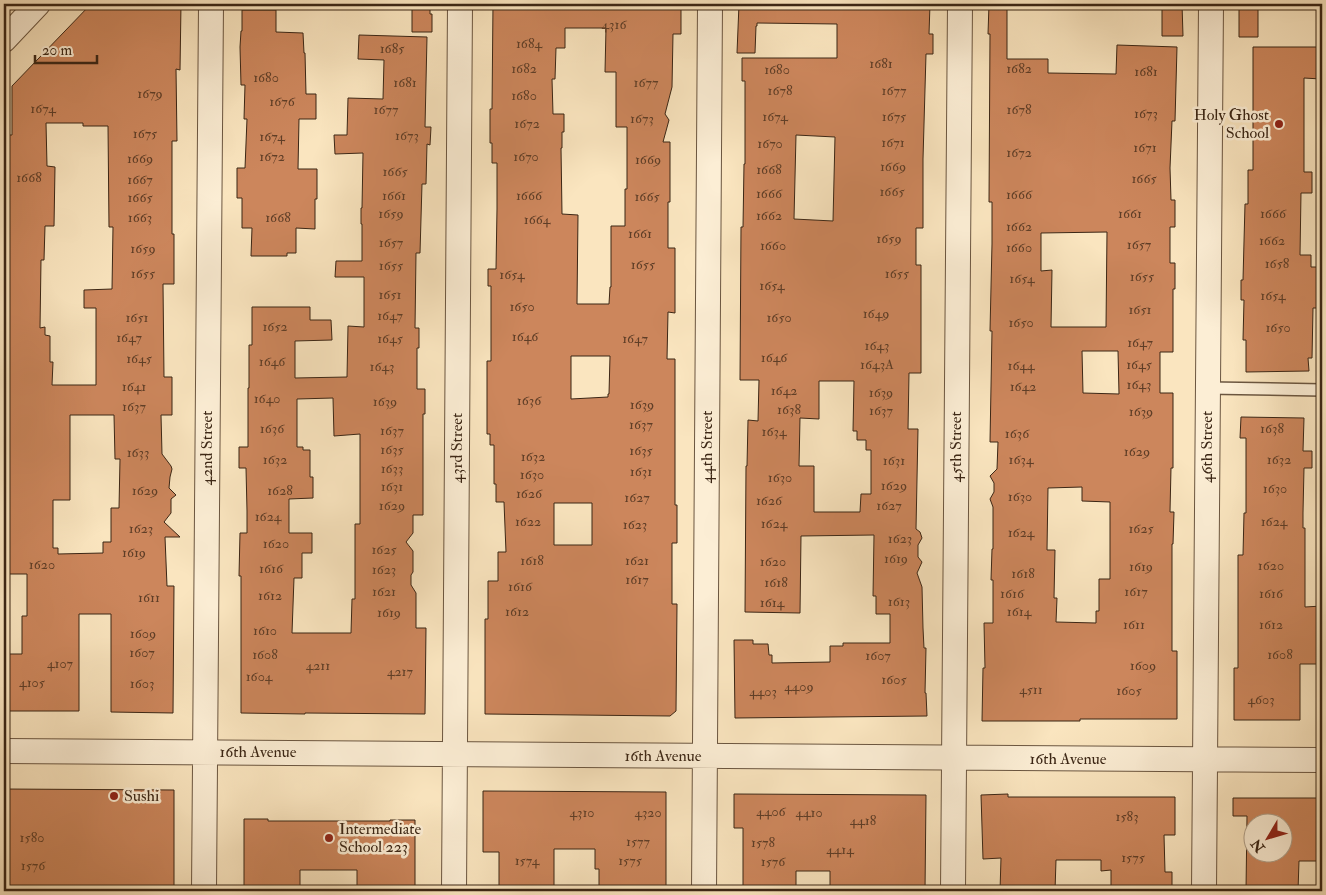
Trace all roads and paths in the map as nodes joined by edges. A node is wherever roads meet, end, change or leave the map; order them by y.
1 (38, 4) edge
2 (211, 4) edge
3 (460, 4) edge
4 (710, 4) edge
5 (960, 4) edge
6 (1211, 4) edge
7 (4, 40) edge
8 (1208, 388) junction
9 (1322, 390) edge
10 (4, 751) edge
11 (205, 752) junction
12 (455, 754) junction
13 (705, 756) junction
14 (954, 758) junction
15 (1205, 759) junction
16 (1322, 760) edge
17 (204, 891) edge
18 (454, 891) edge
19 (704, 891) edge
20 (953, 891) edge
21 (1204, 891) edge

1 - 7 street
2 - 11 street, 42nd Street
3 - 12 street, 43rd Street
4 - 13 street, 44th Street
5 - 14 street, 45th Street
6 - 8 street, 46th Street
8 - 9 lane
8 - 15 street, 46th Street
10 - 11 street, 16th Avenue
11 - 12 street, 16th Avenue
11 - 17 street, 42nd Street
12 - 13 street, 16th Avenue
12 - 18 street, 43rd Street
13 - 14 street, 16th Avenue
13 - 19 street, 44th Street
14 - 15 street, 16th Avenue
14 - 20 street, 45th Street
15 - 16 street, 16th Avenue
15 - 21 street, 46th Street

